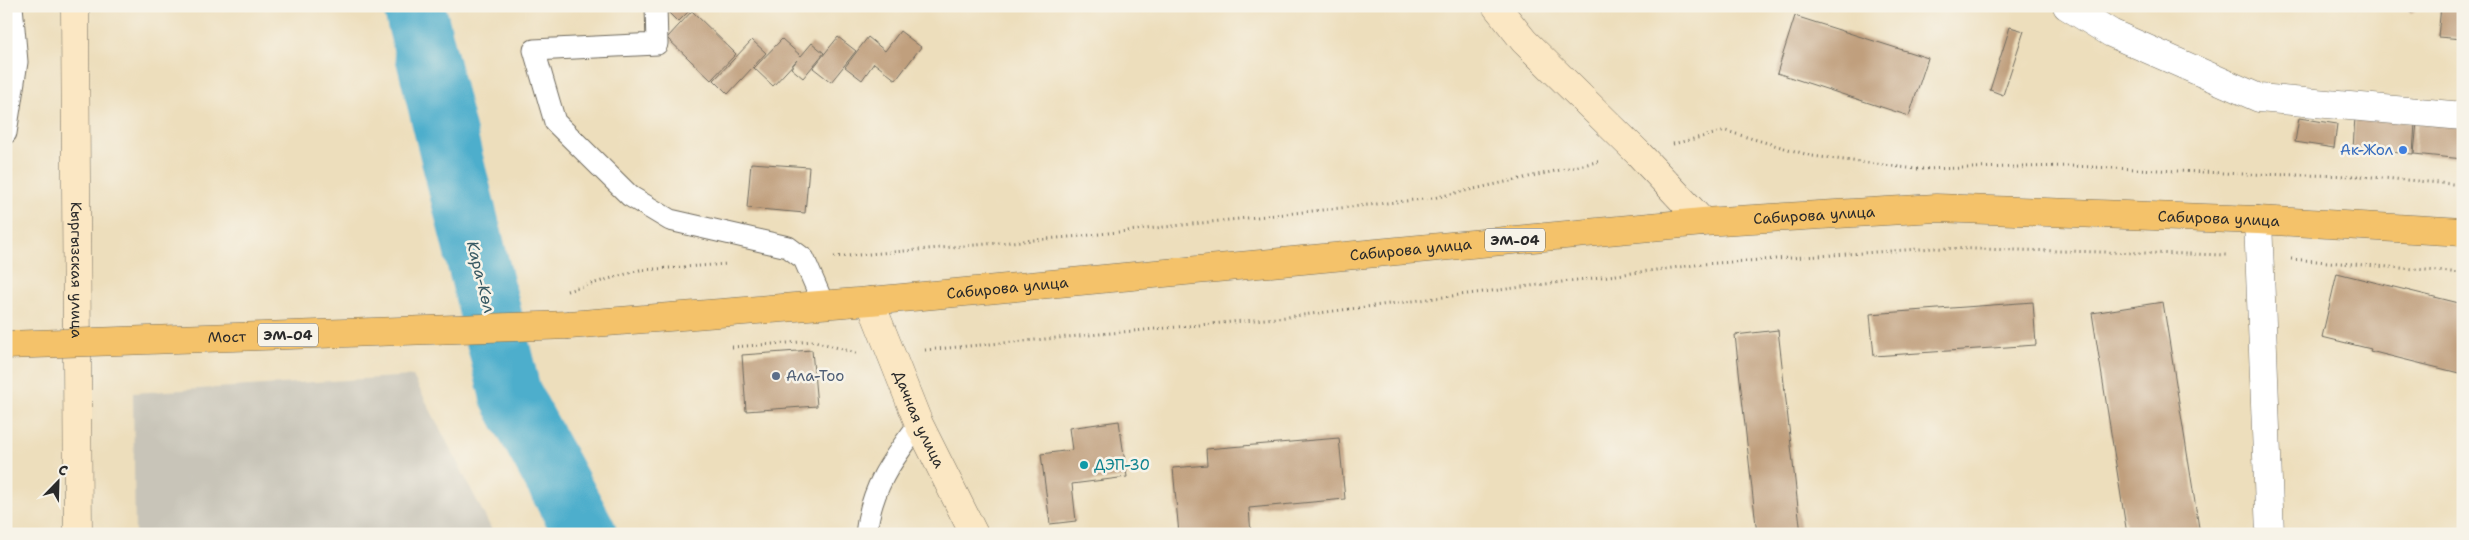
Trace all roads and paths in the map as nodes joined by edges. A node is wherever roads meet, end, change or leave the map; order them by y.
1 (12, 6) edge
2 (75, 6) edge
3 (656, 6) edge
4 (1496, 6) edge
5 (2068, 6) edge
6 (2463, 116) edge
7 (6, 133) edge
8 (1638, 153) junction
9 (2463, 185) edge
10 (2258, 220) junction
11 (1703, 222) junction
12 (2463, 232) edge
13 (2258, 256) junction
14 (804, 259) junction
15 (736, 264) dead end
16 (2463, 273) edge
17 (567, 291) dead end
18 (870, 301) junction
19 (823, 303) junction
20 (569, 325) joint
21 (6, 345) edge
22 (726, 347) dead end
23 (891, 354) junction
24 (919, 424) junction
25 (78, 534) edge
26 (866, 534) edge
27 (974, 534) edge
28 (2270, 534) edge

1 - 7 lane
2 - 25 street, Кыргызская улица
3 - 14 lane
4 - 8 street
5 - 6 street
8 - 9 path
8 - 11 street
8 - 14 path
10 - 11 highway, Сабирова улица / ЭМ-04
10 - 12 highway, Сабирова улица / ЭМ-04
10 - 13 street
11 - 18 highway, Сабирова улица / ЭМ-04
13 - 16 path
13 - 23 path
13 - 28 street
14 - 19 lane
15 - 17 path
18 - 19 highway, Сабирова улица / ЭМ-04
18 - 23 street, Дачная улица
19 - 20 highway, Сабирова улица / ЭМ-04
20 - 21 highway, Мост / ЭМ-04, bridge
22 - 23 path
23 - 24 street, Дачная улица
24 - 26 lane
24 - 27 street, Дачная улица

